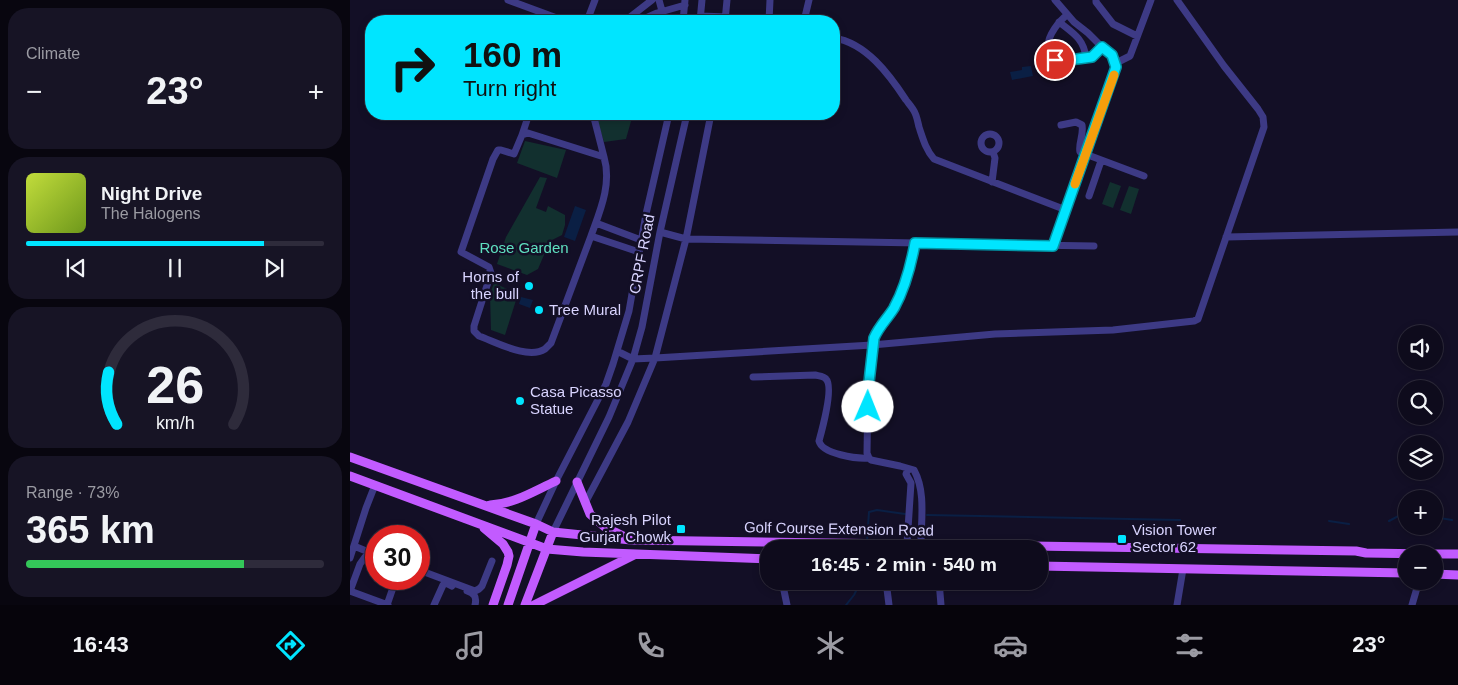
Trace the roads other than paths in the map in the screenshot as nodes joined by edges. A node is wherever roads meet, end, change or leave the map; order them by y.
1 (508, 0) edge
2 (595, 0) edge
3 (637, 0) edge
4 (652, 0) edge
5 (659, 0) edge
6 (702, 0) edge
7 (727, 0) edge
8 (770, 0) edge
9 (809, 0) edge
10 (1055, 0) edge
11 (1096, 0) edge
12 (1151, 0) edge
13 (1177, 0) edge
14 (525, 3) edge
15 (685, 3) edge
16 (639, 9) junction
17 (662, 11) junction
18 (541, 15) edge
19 (589, 15) edge
20 (632, 15) edge
21 (653, 15) edge
22 (700, 15) edge
23 (725, 15) edge
24 (770, 15) edge
25 (805, 15) edge
26 (1067, 15) junction
27 (1059, 22) junction
28 (1137, 36) junction
29 (840, 40) edge
30 (1102, 47) junction
31 (1086, 58) junction
32 (1116, 63) junction
33 (527, 120) edge
34 (595, 120) edge
35 (668, 120) edge
36 (685, 120) edge
37 (710, 120) edge
38 (1061, 125) dead end
39 (522, 135) junction
40 (993, 152) dead end
41 (1086, 155) junction
42 (604, 157) junction
43 (1102, 161) junction
44 (1144, 176) dead end
45 (992, 182) junction
46 (1089, 196) dead end
47 (1066, 210) junction
48 (596, 223) junction
49 (660, 232) junction
50 (1458, 232) edge
51 (591, 236) junction
52 (1226, 237) junction
53 (686, 239) junction
54 (641, 240) junction
55 (915, 243) junction
56 (1053, 246) junction
57 (1094, 246) dead end
58 (639, 252) junction
59 (872, 345) junction
60 (617, 351) junction
61 (633, 358) junction
62 (655, 358) junction
63 (753, 377) dead end
64 (350, 457) edge
65 (869, 458) junction
66 (908, 468) junction
67 (350, 476) edge
68 (556, 481) junction
69 (578, 482) junction
70 (375, 485) junction
71 (585, 503) junction
72 (484, 505) junction
73 (536, 524) junction
74 (482, 525) junction
75 (553, 532) junction
76 (631, 540) junction
77 (907, 540) edge
78 (920, 540) edge
79 (530, 542) junction
80 (748, 542) junction
81 (760, 542) edge
82 (354, 546) junction
83 (1048, 546) edge
84 (547, 549) junction
85 (365, 551) edge
86 (637, 554) junction
87 (1398, 554) edge
88 (1443, 554) edge
89 (1458, 554) edge
90 (365, 557) edge
91 (350, 558) edge
92 (749, 558) junction
93 (760, 559) edge
94 (492, 561) dead end
95 (1048, 566) edge
96 (1183, 569) junction
97 (1398, 573) edge
98 (430, 574) edge
99 (1443, 574) edge
100 (1458, 575) edge
101 (392, 590) edge
102 (784, 590) edge
103 (887, 590) edge
104 (940, 590) edge
105 (1416, 590) edge
106 (350, 591) edge
107 (350, 596) edge
108 (380, 605) edge
109 (387, 605) edge
110 (434, 605) edge
111 (475, 605) edge
112 (492, 605) edge
113 (508, 605) edge
114 (526, 605) edge
115 (534, 605) edge
116 (787, 605) edge
117 (889, 605) edge
118 (941, 605) edge
119 (1177, 605) edge
120 (1412, 605) edge

1 - 14 street
2 - 19 street
3 - 16 street
4 - 16 street
5 - 17 street
6 - 22 street
7 - 23 street
8 - 24 street
9 - 25 street
10 - 26 street
11 - 28 street
12 - 28 street
13 - 52 street
14 - 18 street
15 - 17 street
16 - 20 street
17 - 21 street
26 - 27 street
26 - 30 street
27 - 31 street
27 - 31 street
28 - 32 street
29 - 45 street
30 - 31 street
30 - 32 street
32 - 41 street
33 - 39 street
34 - 42 street
35 - 54 street
36 - 49 street, CRPF Road
37 - 53 street
38 - 41 street
39 - 42 street
39 - 51 street
40 - 45 street
41 - 43 street
41 - 47 street
42 - 48 street
43 - 44 street
43 - 46 street
45 - 47 street
47 - 56 street
48 - 51 street
48 - 54 street
49 - 53 street
49 - 61 street, CRPF Road
50 - 52 street
51 - 58 street
52 - 59 street
53 - 55 street
53 - 62 street
54 - 58 street
55 - 56 street
55 - 59 street
56 - 57 street
58 - 60 street
59 - 62 street
59 - 65 street
60 - 61 street
60 - 68 street
61 - 62 street
61 - 69 street, CRPF Road
62 - 71 street
63 - 65 street
64 - 72 main road, Golf Course Extension Road
65 - 66 street
66 - 77 street
66 - 78 street
67 - 70 main road, Golf Course Extension Road
68 - 72 main road
68 - 73 street
69 - 71 main road
69 - 75 street, CRPF Road
70 - 74 main road, Golf Course Extension Road
70 - 82 street
71 - 76 main road
72 - 73 main road, Golf Course Extension Road
73 - 75 main road, Golf Course Extension Road
73 - 79 main road
74 - 79 main road, Golf Course Extension Road
74 - 112 main road
75 - 76 main road, Golf Course Extension Road
75 - 84 main road
76 - 80 main road, Golf Course Extension Road
79 - 84 main road, Golf Course Extension Road
79 - 113 main road
80 - 81 main road, Golf Course Extension Road
80 - 92 main road
82 - 85 street
82 - 91 street
83 - 87 main road, Golf Course Extension Road
84 - 86 main road, Golf Course Extension Road
84 - 114 main road
86 - 92 main road, Golf Course Extension Road
86 - 115 main road
88 - 89 main road, Golf Course Extension Road
90 - 106 street
92 - 93 main road, Golf Course Extension Road
94 - 98 street
95 - 96 main road
96 - 97 main road
96 - 119 street
99 - 100 main road
101 - 109 street
102 - 116 street
103 - 117 street
104 - 118 street
105 - 120 street
106 - 109 street
107 - 108 street
110 - 111 street

